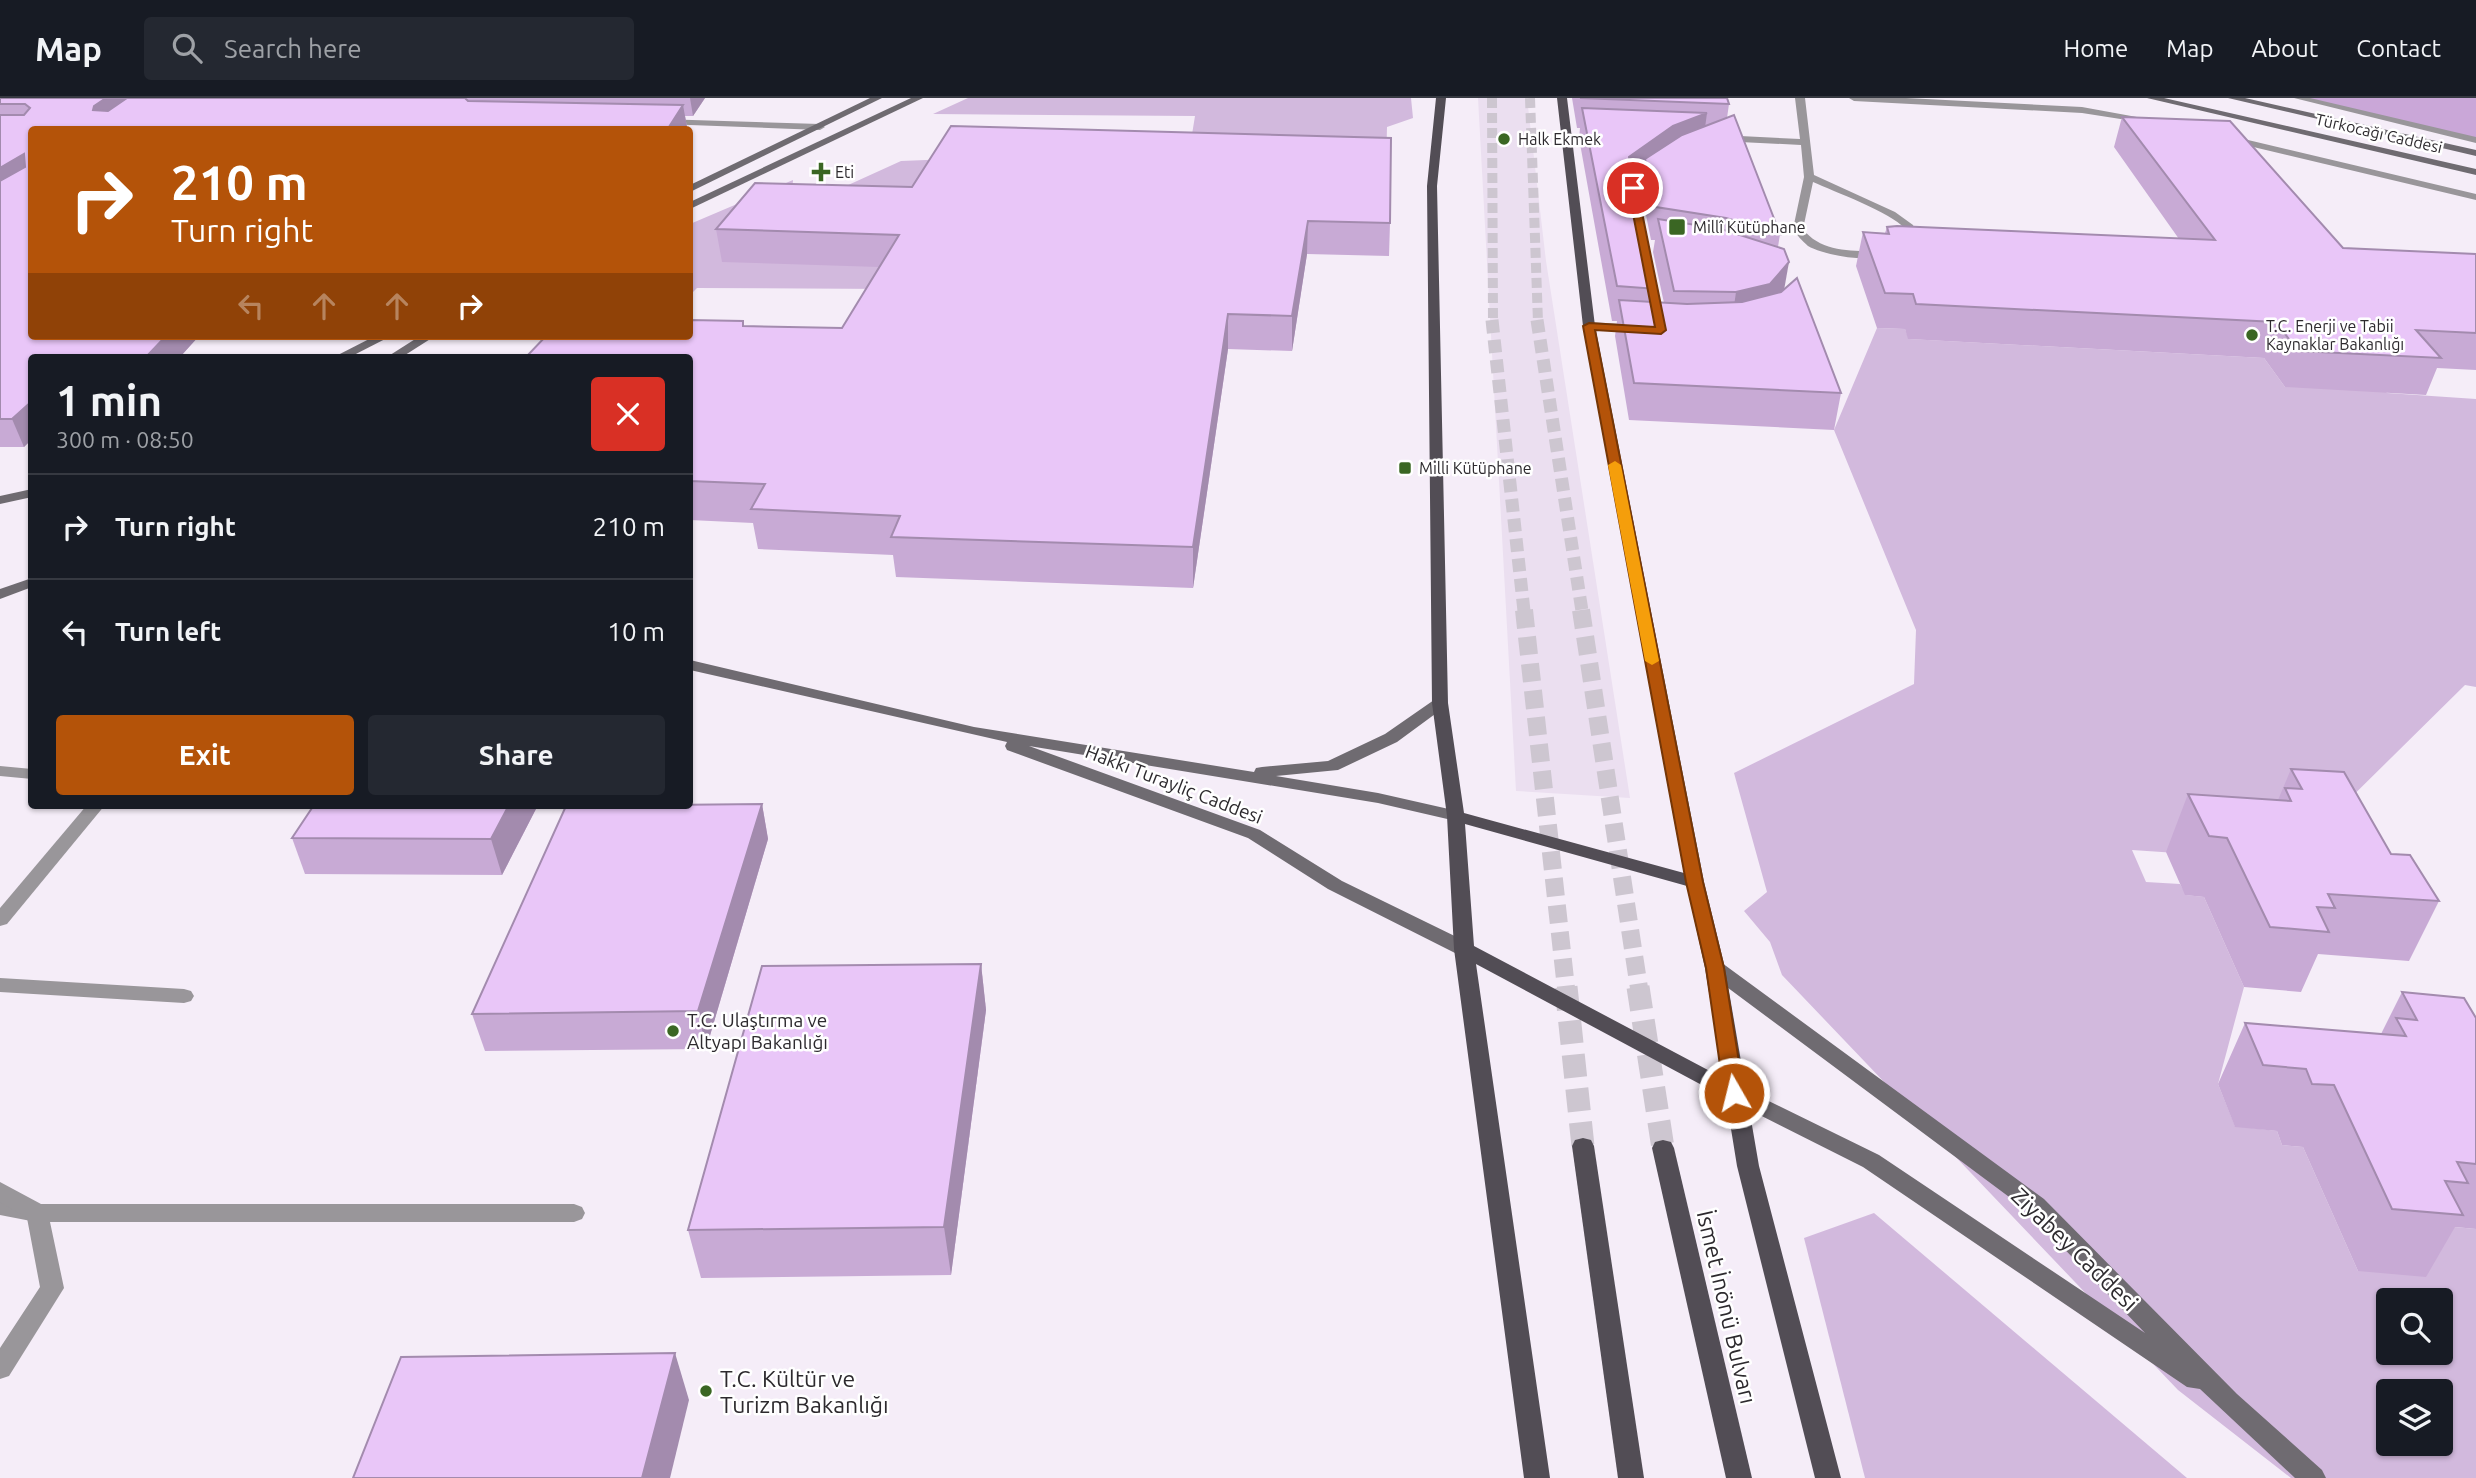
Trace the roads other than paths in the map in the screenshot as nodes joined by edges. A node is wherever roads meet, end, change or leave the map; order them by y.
1 (877, 98) edge
2 (918, 98) edge
3 (1441, 98) edge
4 (1562, 98) edge
5 (1800, 98) edge
6 (1854, 98) edge
7 (2152, 98) edge
8 (2233, 98) edge
9 (2299, 98) edge
10 (654, 121) edge
11 (2168, 124) edge
12 (820, 127) junction
13 (2221, 137) edge
14 (2476, 140) edge
15 (1805, 142) junction
16 (1705, 143) edge
17 (2476, 153) edge
18 (1673, 161) edge
19 (2476, 172) edge
20 (1809, 177) junction
21 (693, 188) edge
22 (2476, 197) edge
23 (693, 205) edge
24 (1640, 222) edge
25 (1589, 326) junction
26 (1649, 330) edge
27 (376, 340) edge
28 (422, 340) edge
29 (346, 354) edge
30 (398, 354) edge
31 (28, 493) edge
32 (1, 499) edge
33 (28, 583) edge
34 (28, 584) edge
35 (0, 587) edge
36 (0, 594) edge
37 (693, 666) edge
38 (1440, 703) junction
39 (974, 732) junction
40 (0, 771) edge
41 (28, 774) edge
42 (1239, 775) junction
43 (93, 809) edge
44 (1456, 816) junction
45 (1695, 882) junction
46 (0, 920) edge
47 (1464, 949) junction
48 (1715, 968) junction
49 (0, 985) edge
50 (184, 996) dead end
51 (1734, 1093) junction
52 (1583, 1146) tunnel mouth
53 (1662, 1148) tunnel mouth
54 (0, 1191) edge
55 (0, 1206) edge
56 (37, 1213) junction
57 (574, 1213) dead end
58 (0, 1369) edge
59 (2228, 1402) junction
60 (1537, 1478) edge
61 (1631, 1478) edge
62 (1740, 1478) edge
63 (1828, 1478) edge
64 (2314, 1478) edge

1 - 12 main road
2 - 23 main road
3 - 38 main road
4 - 25 main road
5 - 15 street
6 - 11 street
7 - 19 main road, Türkocağı Caddesi
8 - 17 main road, Türkocağı Caddesi
9 - 14 street
10 - 12 street
12 - 21 main road
13 - 22 street
15 - 16 street
15 - 20 street
18 - 24 street
20 - 20 street
25 - 26 street
25 - 45 main road
27 - 29 main road
28 - 30 main road
31 - 32 main road
33 - 35 main road
34 - 36 main road
37 - 39 main road, Hakkı Turayliç Caddesi
38 - 42 main road
38 - 44 main road
39 - 42 main road, Hakkı Turayliç Caddesi
39 - 47 main road, Hakkı Turayliç Caddesi
40 - 41 street
42 - 44 main road, Hakkı Turayliç Caddesi
43 - 46 street
44 - 45 main road
44 - 47 main road
45 - 48 main road
47 - 51 main road
47 - 60 main road
48 - 51 main road
48 - 59 main road, Ziyabey Caddesi
49 - 50 street
51 - 59 main road
51 - 63 main road
52 - 61 main road
53 - 62 main road, İsmet İnönü Bulvarı
54 - 56 street
55 - 56 street
56 - 57 street
56 - 58 street
59 - 64 main road, Ziyabey Caddesi

